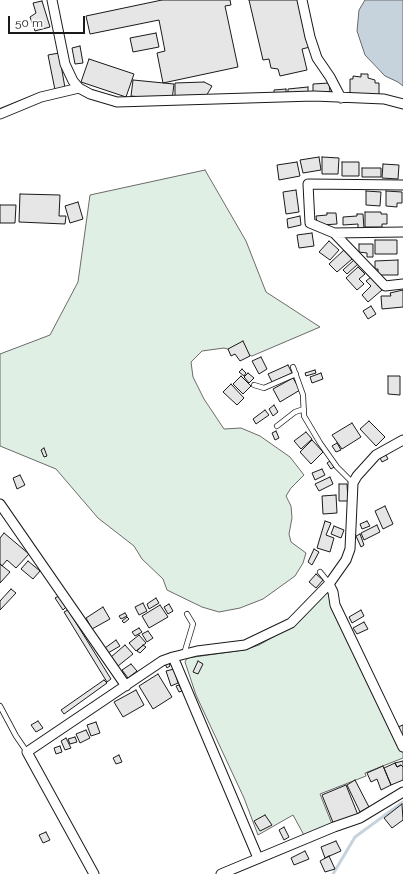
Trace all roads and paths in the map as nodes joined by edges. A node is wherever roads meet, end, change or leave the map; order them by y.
1 (52, 0) edge
2 (302, 0) edge
3 (79, 88) junction
4 (341, 98) junction
5 (403, 104) edge
6 (0, 114) edge
7 (403, 185) edge
8 (403, 232) edge
9 (334, 233) junction
10 (403, 284) edge
11 (293, 367) dead end
12 (296, 374) junction
13 (254, 385) dead end
14 (304, 410) junction
15 (277, 426) dead end
16 (403, 440) edge
17 (353, 484) junction
18 (0, 504) edge
19 (320, 572) dead end
20 (329, 584) junction
21 (187, 614) dead end
22 (184, 654) junction
23 (173, 657) junction
24 (126, 686) junction
25 (0, 706) edge
26 (403, 747) edge
27 (27, 752) junction
28 (403, 792) edge
29 (258, 858) junction
30 (94, 874) edge
31 (221, 874) edge

1 - 3 street
2 - 4 street
3 - 4 street
3 - 6 street
4 - 5 street
7 - 9 street
8 - 9 street
9 - 10 street
11 - 12 lane
12 - 13 lane
12 - 14 lane
14 - 15 lane
14 - 17 lane
16 - 17 street
17 - 20 street
18 - 24 street
19 - 20 lane
20 - 22 street
20 - 26 street
21 - 22 lane
22 - 23 street
23 - 24 street
23 - 29 street
24 - 27 street
25 - 27 lane
27 - 30 street
28 - 29 street
29 - 31 street

